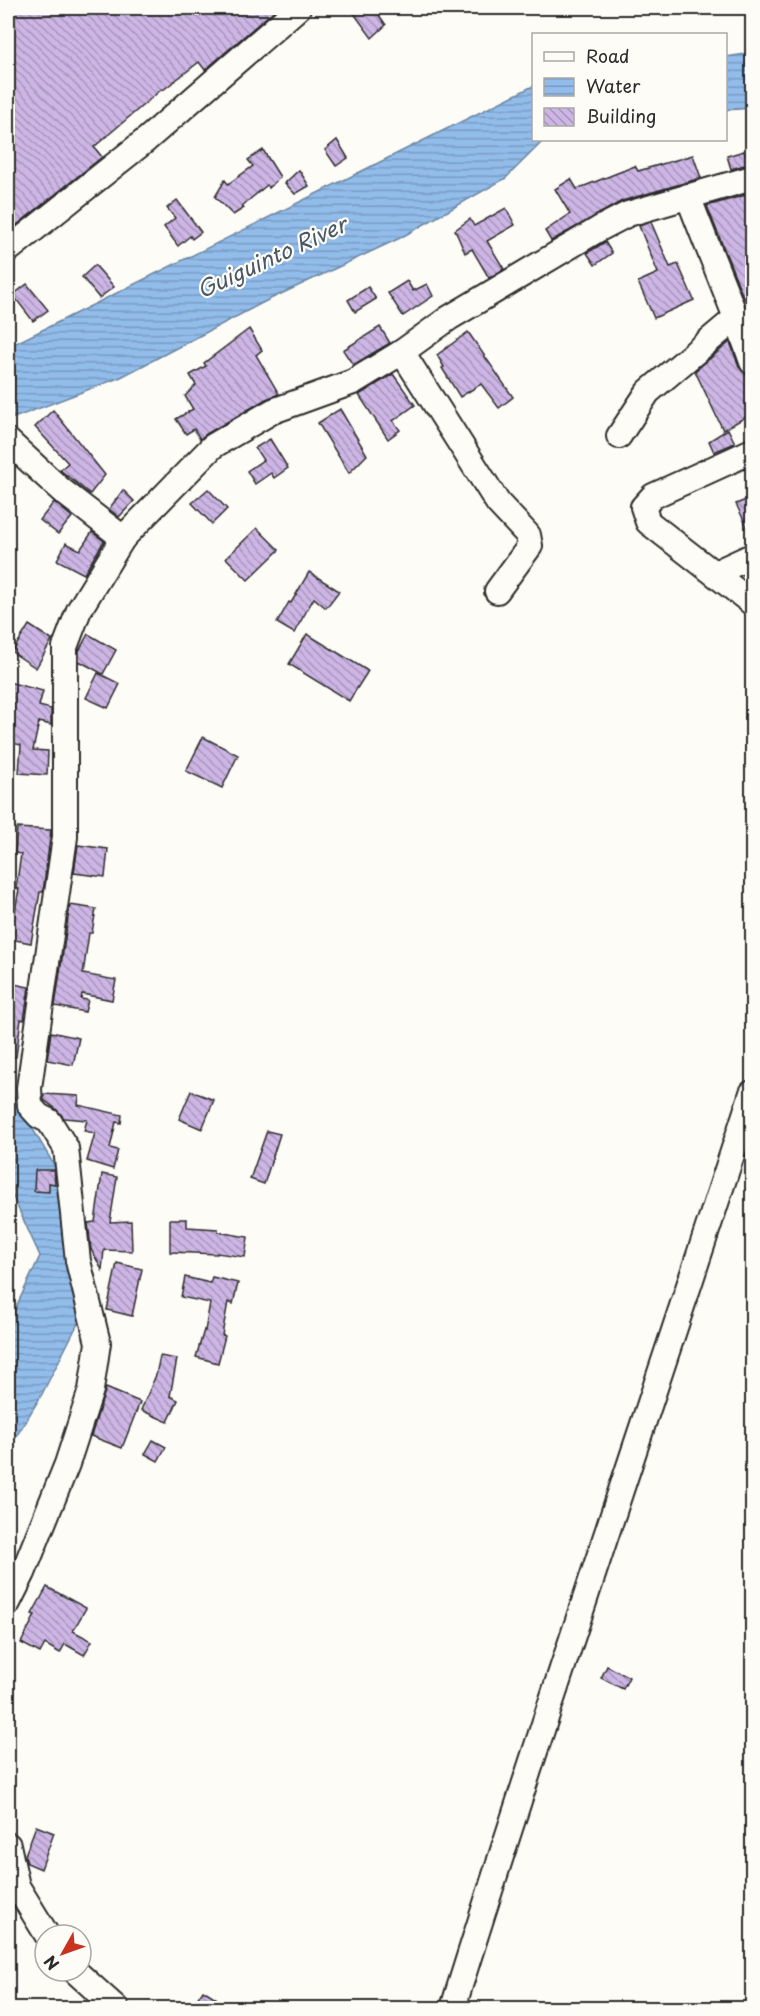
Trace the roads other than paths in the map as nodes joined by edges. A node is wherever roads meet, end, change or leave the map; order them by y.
1 (298, 8) edge
2 (753, 178) edge
3 (688, 196) junction
4 (8, 250) edge
5 (737, 317) junction
6 (402, 351) junction
7 (753, 362) edge
8 (620, 436) dead end
9 (8, 443) edge
10 (753, 452) edge
11 (123, 538) junction
12 (753, 556) edge
13 (714, 573) junction
14 (497, 591) dead end
15 (753, 603) edge
16 (753, 1093) edge
17 (8, 1603) edge
18 (8, 1845) edge
19 (39, 1923) edge
20 (88, 1983) edge
21 (116, 2008) edge
22 (453, 2008) edge

1 - 4 street
2 - 3 street
3 - 5 street
3 - 6 street
5 - 7 street
5 - 8 street
6 - 11 street
6 - 14 street
9 - 11 street
10 - 13 street
11 - 17 street
12 - 13 street
13 - 15 street
16 - 22 street
18 - 19 street
20 - 21 street

